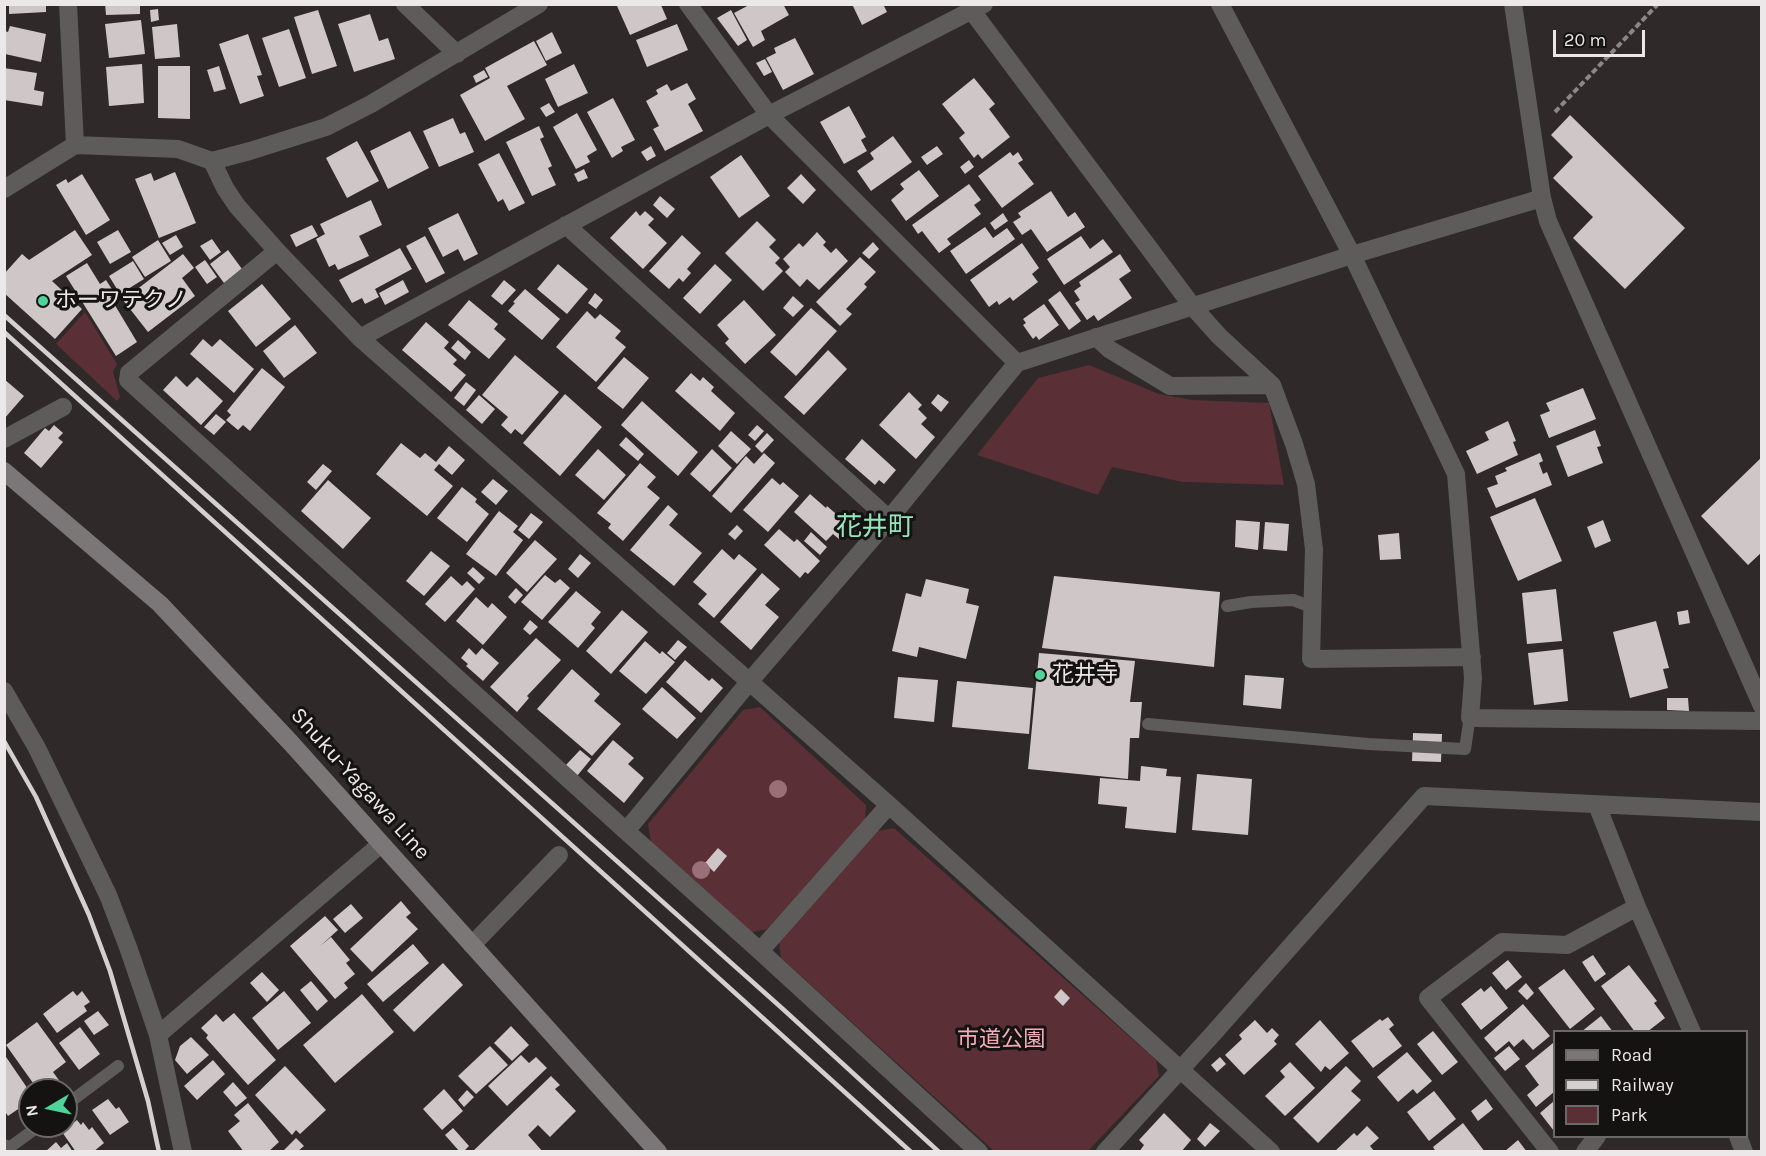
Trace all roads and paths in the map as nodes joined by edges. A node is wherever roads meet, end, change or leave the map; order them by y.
1 (68, 4) edge
2 (405, 4) edge
3 (540, 4) edge
4 (688, 4) edge
5 (1220, 4) edge
6 (1513, 4) edge
7 (1658, 4) edge
8 (978, 8) edge
9 (457, 54) junction
10 (769, 115) junction
11 (1532, 136) junction
12 (75, 145) junction
13 (212, 161) junction
14 (4, 189) edge
15 (1542, 198) junction
16 (566, 225) junction
17 (277, 251) junction
18 (1352, 255) junction
19 (1193, 307) junction
20 (360, 338) junction
21 (1096, 338) junction
22 (1017, 363) junction
23 (1272, 385) junction
24 (63, 407) dead end
25 (4, 439) edge
26 (4, 471) edge
27 (889, 519) junction
28 (1227, 606) dead end
29 (1312, 607) junction
30 (1472, 657) junction
31 (750, 681) junction
32 (4, 691) edge
33 (1761, 706) edge
34 (1470, 716) junction
35 (1761, 721) edge
36 (1148, 724) dead end
37 (889, 805) junction
38 (1597, 805) junction
39 (1761, 812) edge
40 (626, 831) junction
41 (381, 844) junction
42 (559, 855) dead end
43 (1637, 907) junction
44 (472, 945) junction
45 (760, 951) junction
46 (1690, 1030) edge
47 (158, 1035) junction
48 (118, 1066) dead end
49 (1181, 1069) junction
50 (78, 1096) edge
51 (22, 1138) edge
52 (1596, 1138) edge
53 (1738, 1138) edge
54 (6, 1150) edge
55 (183, 1152) edge
56 (658, 1152) edge
57 (979, 1152) edge
58 (1105, 1152) edge
59 (1271, 1152) edge
60 (1550, 1152) edge
61 (1585, 1152) edge
62 (1744, 1152) edge

1 - 12 street
2 - 9 street
3 - 9 street
4 - 10 street
5 - 18 street
6 - 11 street
7 - 11 path
8 - 10 street
8 - 19 street
9 - 13 street
10 - 16 street
10 - 22 street
11 - 15 street
12 - 13 street
12 - 14 street
13 - 17 street
15 - 18 street
15 - 33 street
16 - 20 street
16 - 27 street
17 - 20 street
17 - 40 street
18 - 19 street
18 - 30 street
19 - 21 street
19 - 23 street
20 - 31 street
21 - 22 street
21 - 23 street
22 - 27 street
23 - 29 street
24 - 25 street
26 - 41 main road, Shuku-Yagawa Line
27 - 31 street
28 - 29 lane
29 - 30 street
30 - 34 street
31 - 37 street
31 - 40 street
32 - 47 street
34 - 35 street
34 - 36 lane
37 - 45 street
37 - 49 street
38 - 39 street
38 - 43 street
38 - 49 street
40 - 45 street
41 - 44 main road, Shuku-Yagawa Line
41 - 47 street
42 - 44 street
43 - 46 street
43 - 60 street
44 - 56 main road, Shuku-Yagawa Line
45 - 57 street
47 - 55 street
48 - 50 lane
49 - 58 street
49 - 59 street
51 - 54 lane
52 - 61 street
53 - 62 street

